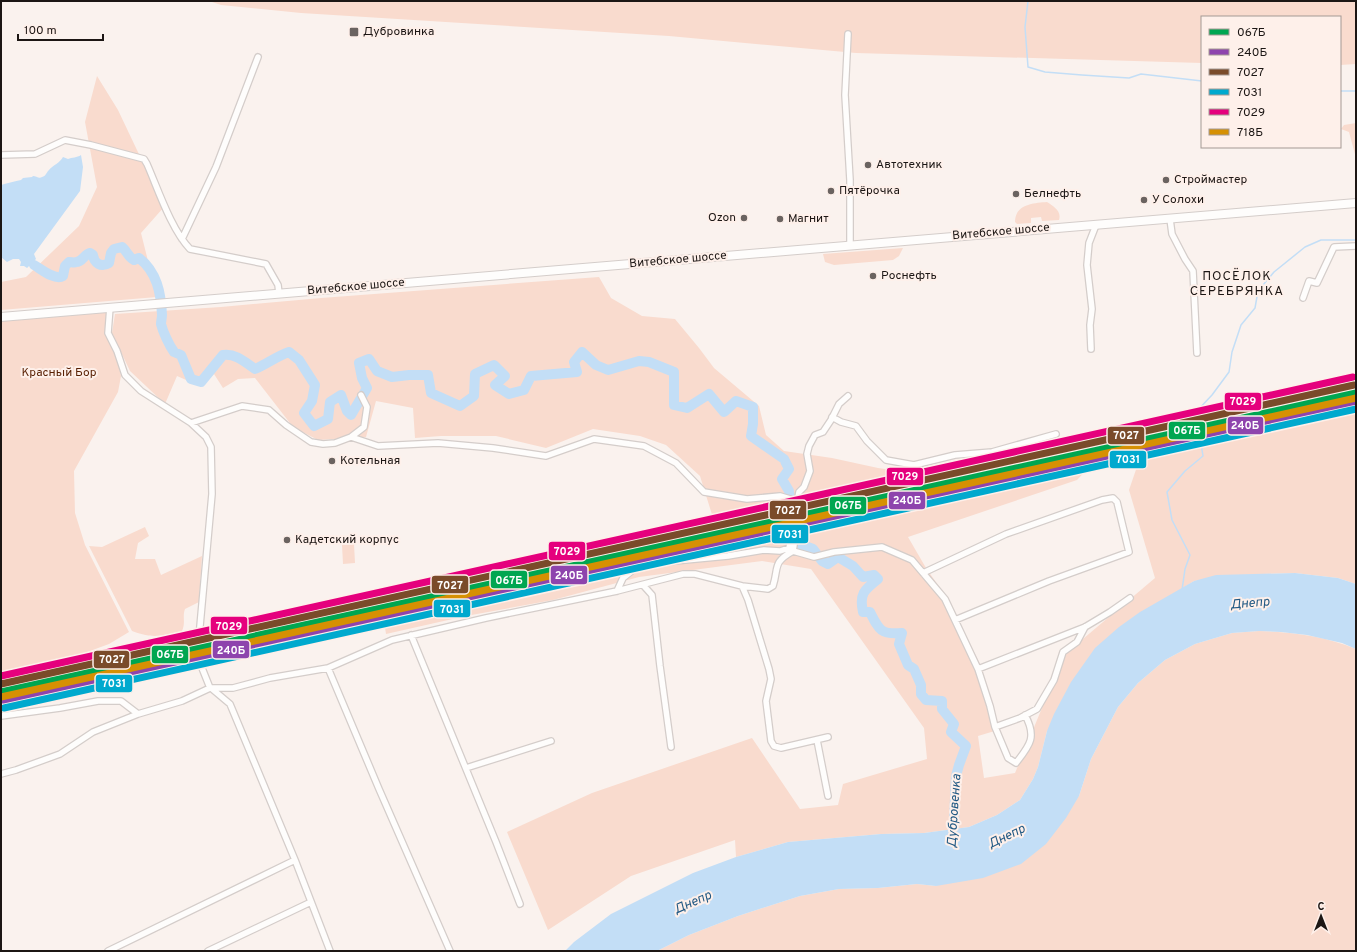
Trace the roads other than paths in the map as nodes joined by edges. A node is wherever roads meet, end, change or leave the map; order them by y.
1 (848, 34) dead end
2 (258, 57) dead end
3 (1, 155) edge
4 (1356, 204) edge
5 (1170, 219) junction
6 (1096, 225) junction
7 (182, 239) junction
8 (850, 246) junction
9 (1356, 246) edge
10 (279, 294) junction
11 (1303, 298) dead end
12 (110, 307) junction
13 (1, 317) edge
14 (1092, 349) dead end
15 (1197, 353) dead end
16 (361, 395) dead end
17 (848, 396) dead end
18 (832, 417) junction
19 (191, 423) junction
20 (1056, 434) dead end
21 (351, 437) junction
22 (797, 501) junction
23 (800, 509) tunnel mouth
24 (797, 522) tunnel mouth
25 (792, 538) junction
26 (792, 551) junction
27 (923, 573) junction
28 (643, 585) junction
29 (742, 586) junction
30 (617, 591) junction
31 (1130, 598) dead end
32 (955, 620) junction
33 (1085, 627) junction
34 (411, 635) junction
35 (328, 668) junction
36 (978, 669) junction
37 (210, 688) junction
38 (138, 714) junction
39 (1026, 715) junction
40 (1, 716) edge
41 (995, 727) junction
42 (828, 737) dead end
43 (817, 740) junction
44 (551, 741) dead end
45 (671, 746) dead end
46 (466, 768) junction
47 (1, 774) edge
48 (828, 796) dead end
49 (295, 860) junction
50 (311, 902) junction
51 (520, 904) dead end
52 (108, 951) edge
53 (208, 951) edge
54 (330, 951) edge
55 (450, 951) edge

1 - 8 street
2 - 7 street
3 - 7 street
4 - 5 main road, Витебское шоссе
5 - 6 main road, Витебское шоссе
5 - 15 street
6 - 8 main road, Витебское шоссе
6 - 14 street
7 - 10 street
8 - 10 main road, Витебское шоссе
9 - 11 street
10 - 12 main road, Витебское шоссе
12 - 13 main road, Витебское шоссе
12 - 19 street
16 - 21 street
17 - 18 street
18 - 20 street
18 - 22 street
19 - 21 street
19 - 37 street
21 - 22 street
22 - 23 street
24 - 25 street
25 - 26 street
25 - 30 street
26 - 27 street
26 - 29 street
27 - 32 street
27 - 32 street
28 - 29 street
28 - 30 street
28 - 45 street
29 - 43 street
30 - 34 street
31 - 33 street
32 - 36 street
33 - 36 street
33 - 39 street
34 - 35 street
34 - 46 street
35 - 37 street
35 - 55 street
36 - 41 street
37 - 38 street
37 - 49 street
38 - 40 street
38 - 47 street
39 - 41 street
39 - 41 street
42 - 43 street
43 - 48 street
44 - 46 street
46 - 51 street
49 - 50 street
49 - 52 street
50 - 53 street
50 - 54 street

